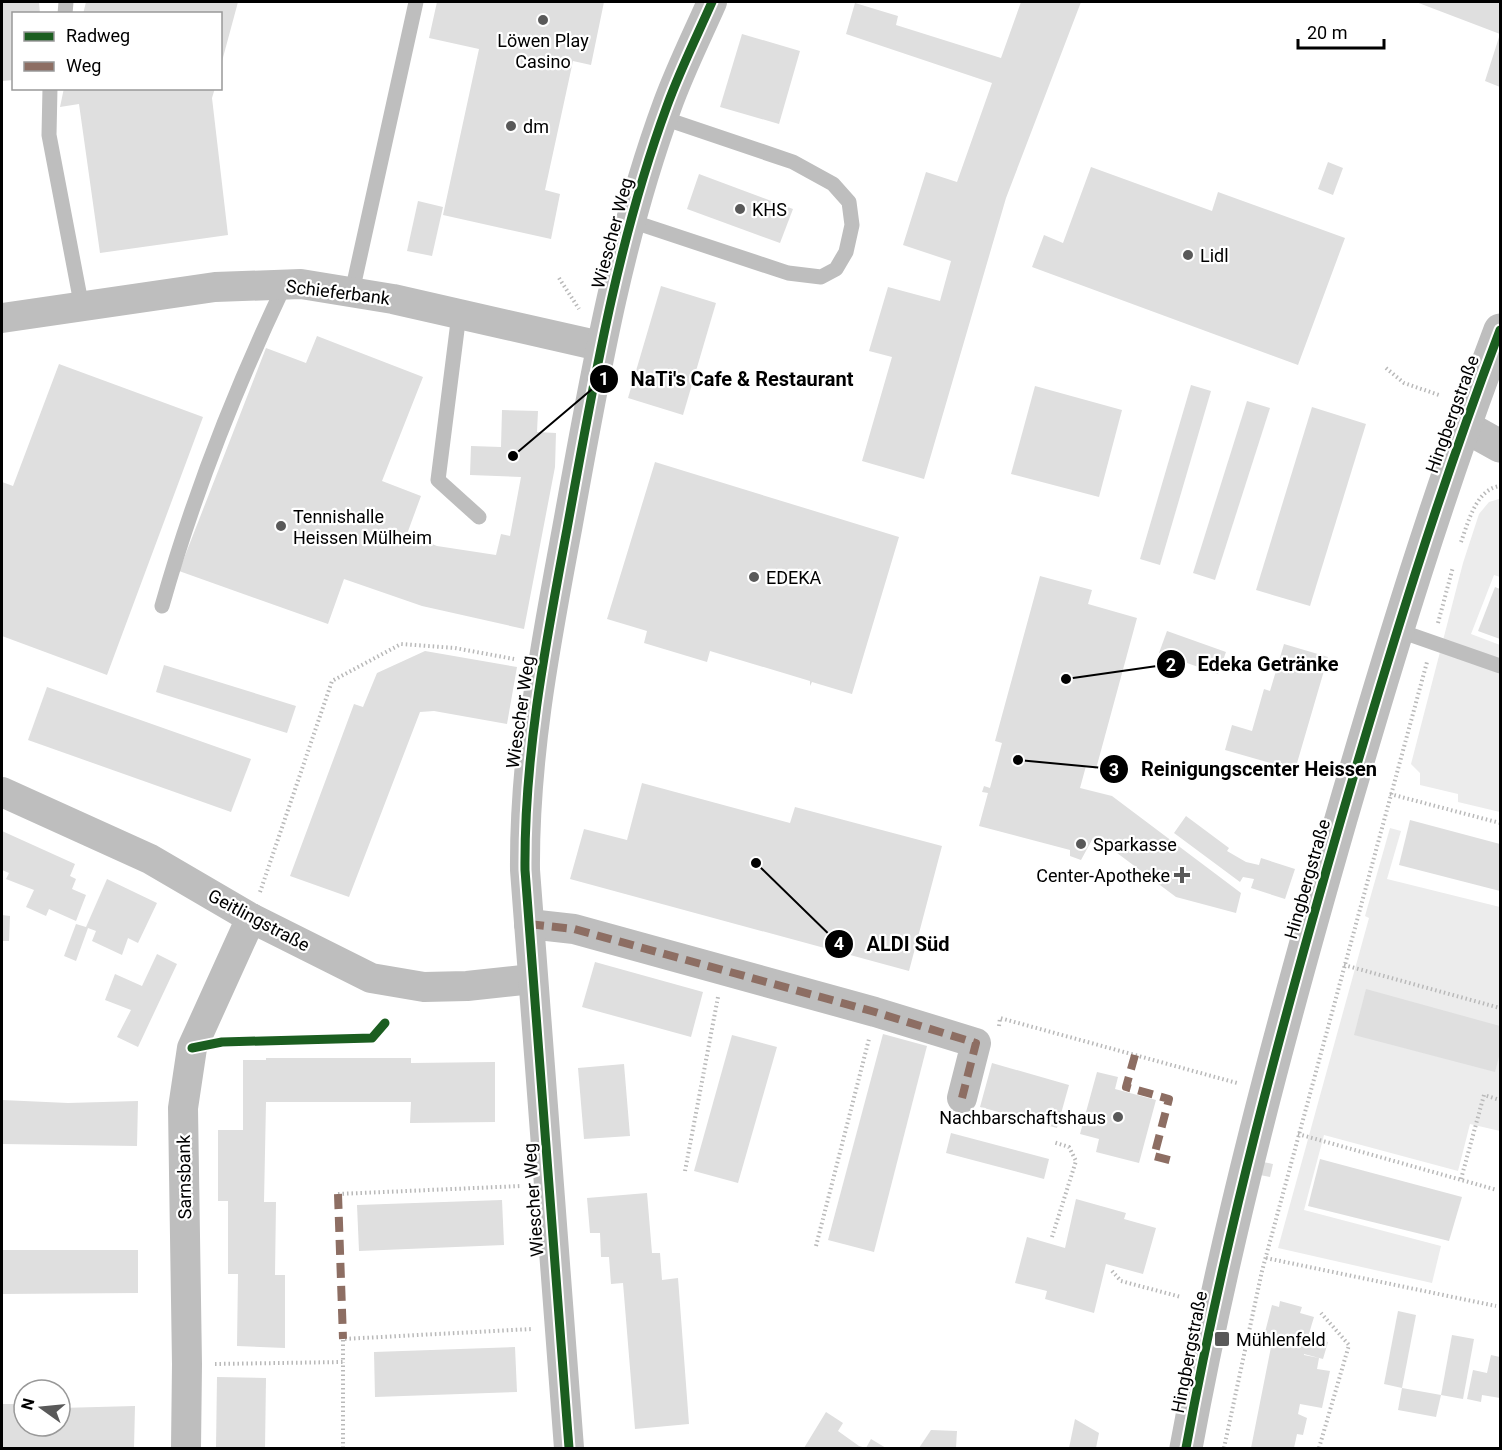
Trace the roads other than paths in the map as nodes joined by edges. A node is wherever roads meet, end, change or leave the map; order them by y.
1 (416, 2) edge
2 (712, 2) edge
3 (50, 90) edge
4 (663, 118) junction
5 (631, 221) junction
6 (285, 284) junction
7 (352, 292) junction
8 (82, 308) junction
9 (459, 314) junction
10 (2, 318) edge
11 (1500, 330) edge
12 (600, 346) junction
13 (1464, 426) junction
14 (1500, 446) edge
15 (479, 517) dead end
16 (162, 606) dead end
17 (1397, 630) junction
18 (1500, 666) edge
19 (2, 792) edge
20 (250, 918) junction
21 (529, 924) junction
22 (532, 979) junction
23 (962, 1098) dead end
24 (186, 1449) edge
25 (569, 1449) edge
26 (1186, 1449) edge

1 - 7 lane
2 - 4 street, Wiescher Weg
3 - 8 lane
4 - 5 street, Wiescher Weg
4 - 5 lane
5 - 12 street, Wiescher Weg
6 - 7 street, Schieferbank
6 - 8 street, Schieferbank
6 - 16 lane
7 - 9 street, Schieferbank
8 - 10 street, Schieferbank
9 - 12 street, Schieferbank
9 - 15 lane
11 - 13 street, Hingbergstraße
12 - 21 street, Wiescher Weg
13 - 14 street
13 - 17 street, Hingbergstraße
17 - 18 lane
17 - 26 street, Hingbergstraße
19 - 20 street, Geitlingstraße
20 - 22 street, Geitlingstraße
20 - 24 street, Sarnsbank
21 - 22 street, Wiescher Weg
21 - 23 street
22 - 25 street, Wiescher Weg

